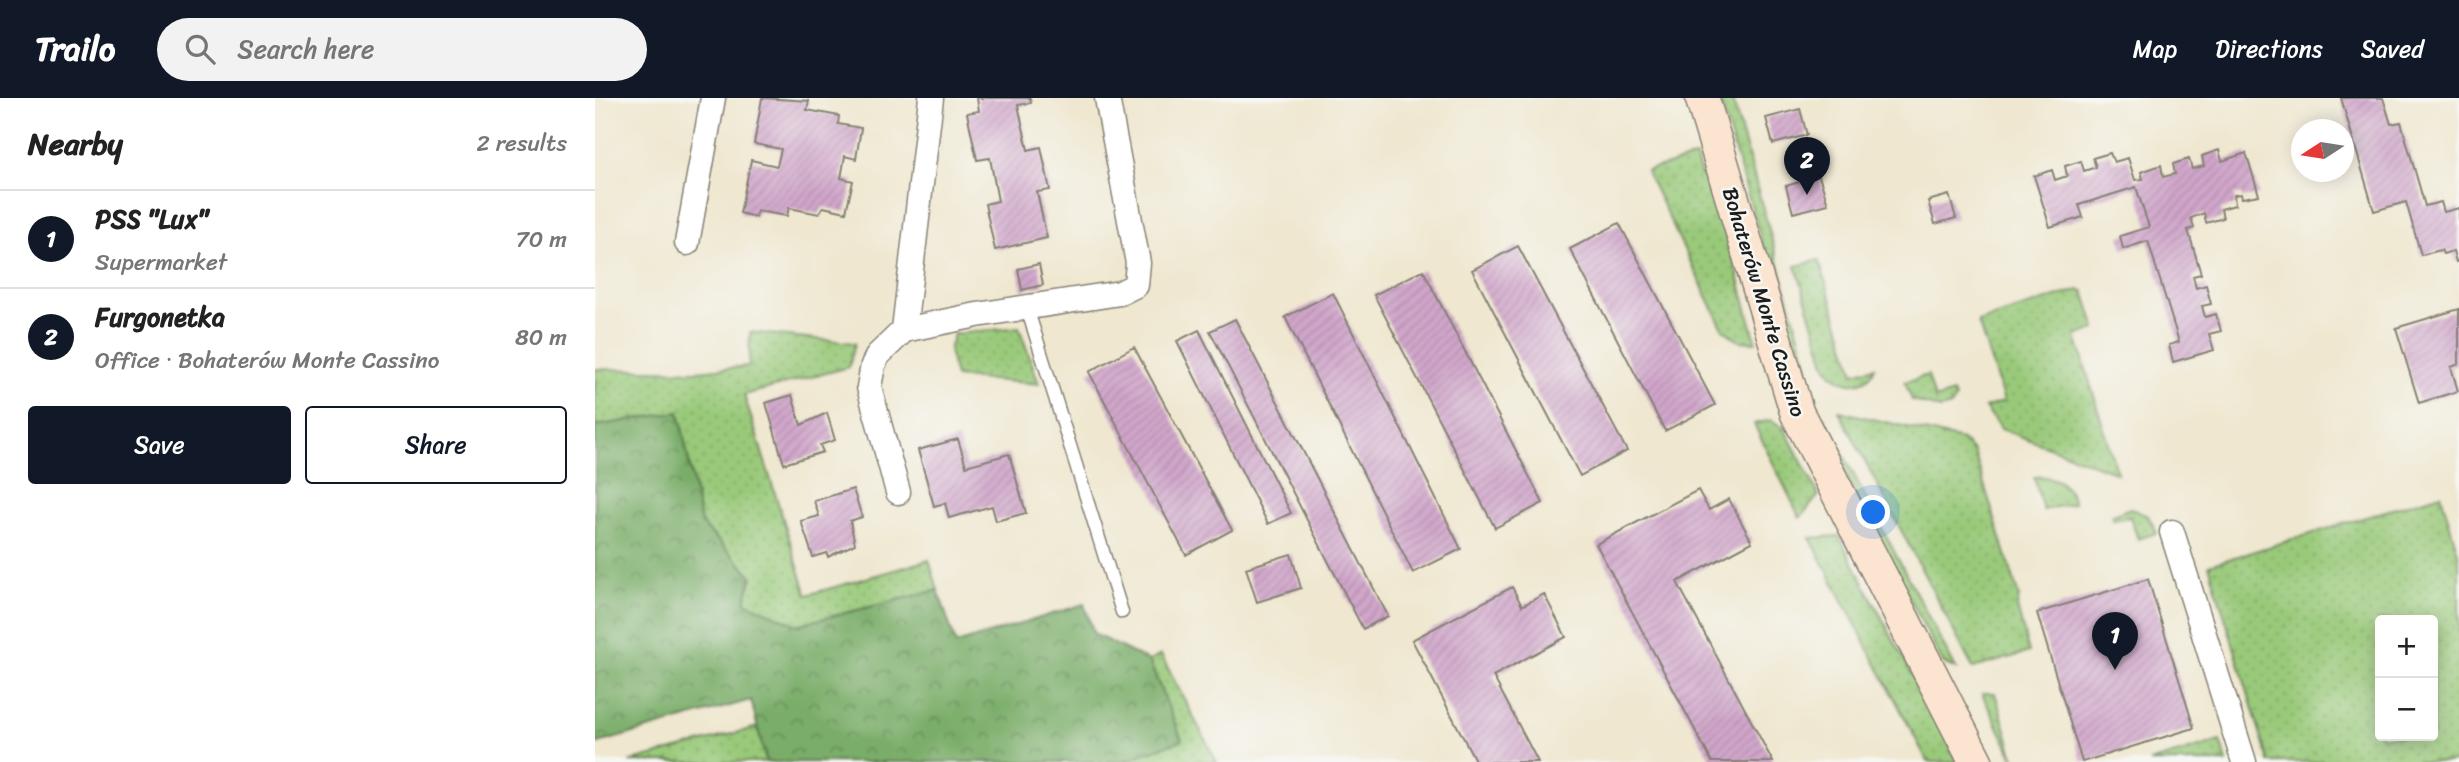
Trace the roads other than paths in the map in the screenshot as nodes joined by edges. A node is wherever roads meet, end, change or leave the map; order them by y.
1 (713, 98) edge
2 (931, 98) edge
3 (1107, 98) edge
4 (1702, 98) edge
5 (687, 243) dead end
6 (1027, 307) junction
7 (904, 330) junction
8 (898, 492) dead end
9 (2172, 532) dead end
10 (1122, 612) dead end
11 (1976, 762) edge
12 (2244, 762) edge

1 - 5 street
2 - 7 street
3 - 6 street
4 - 11 street, Bohaterów Monte Cassino
6 - 7 street
6 - 10 lane
7 - 8 street
9 - 12 street

